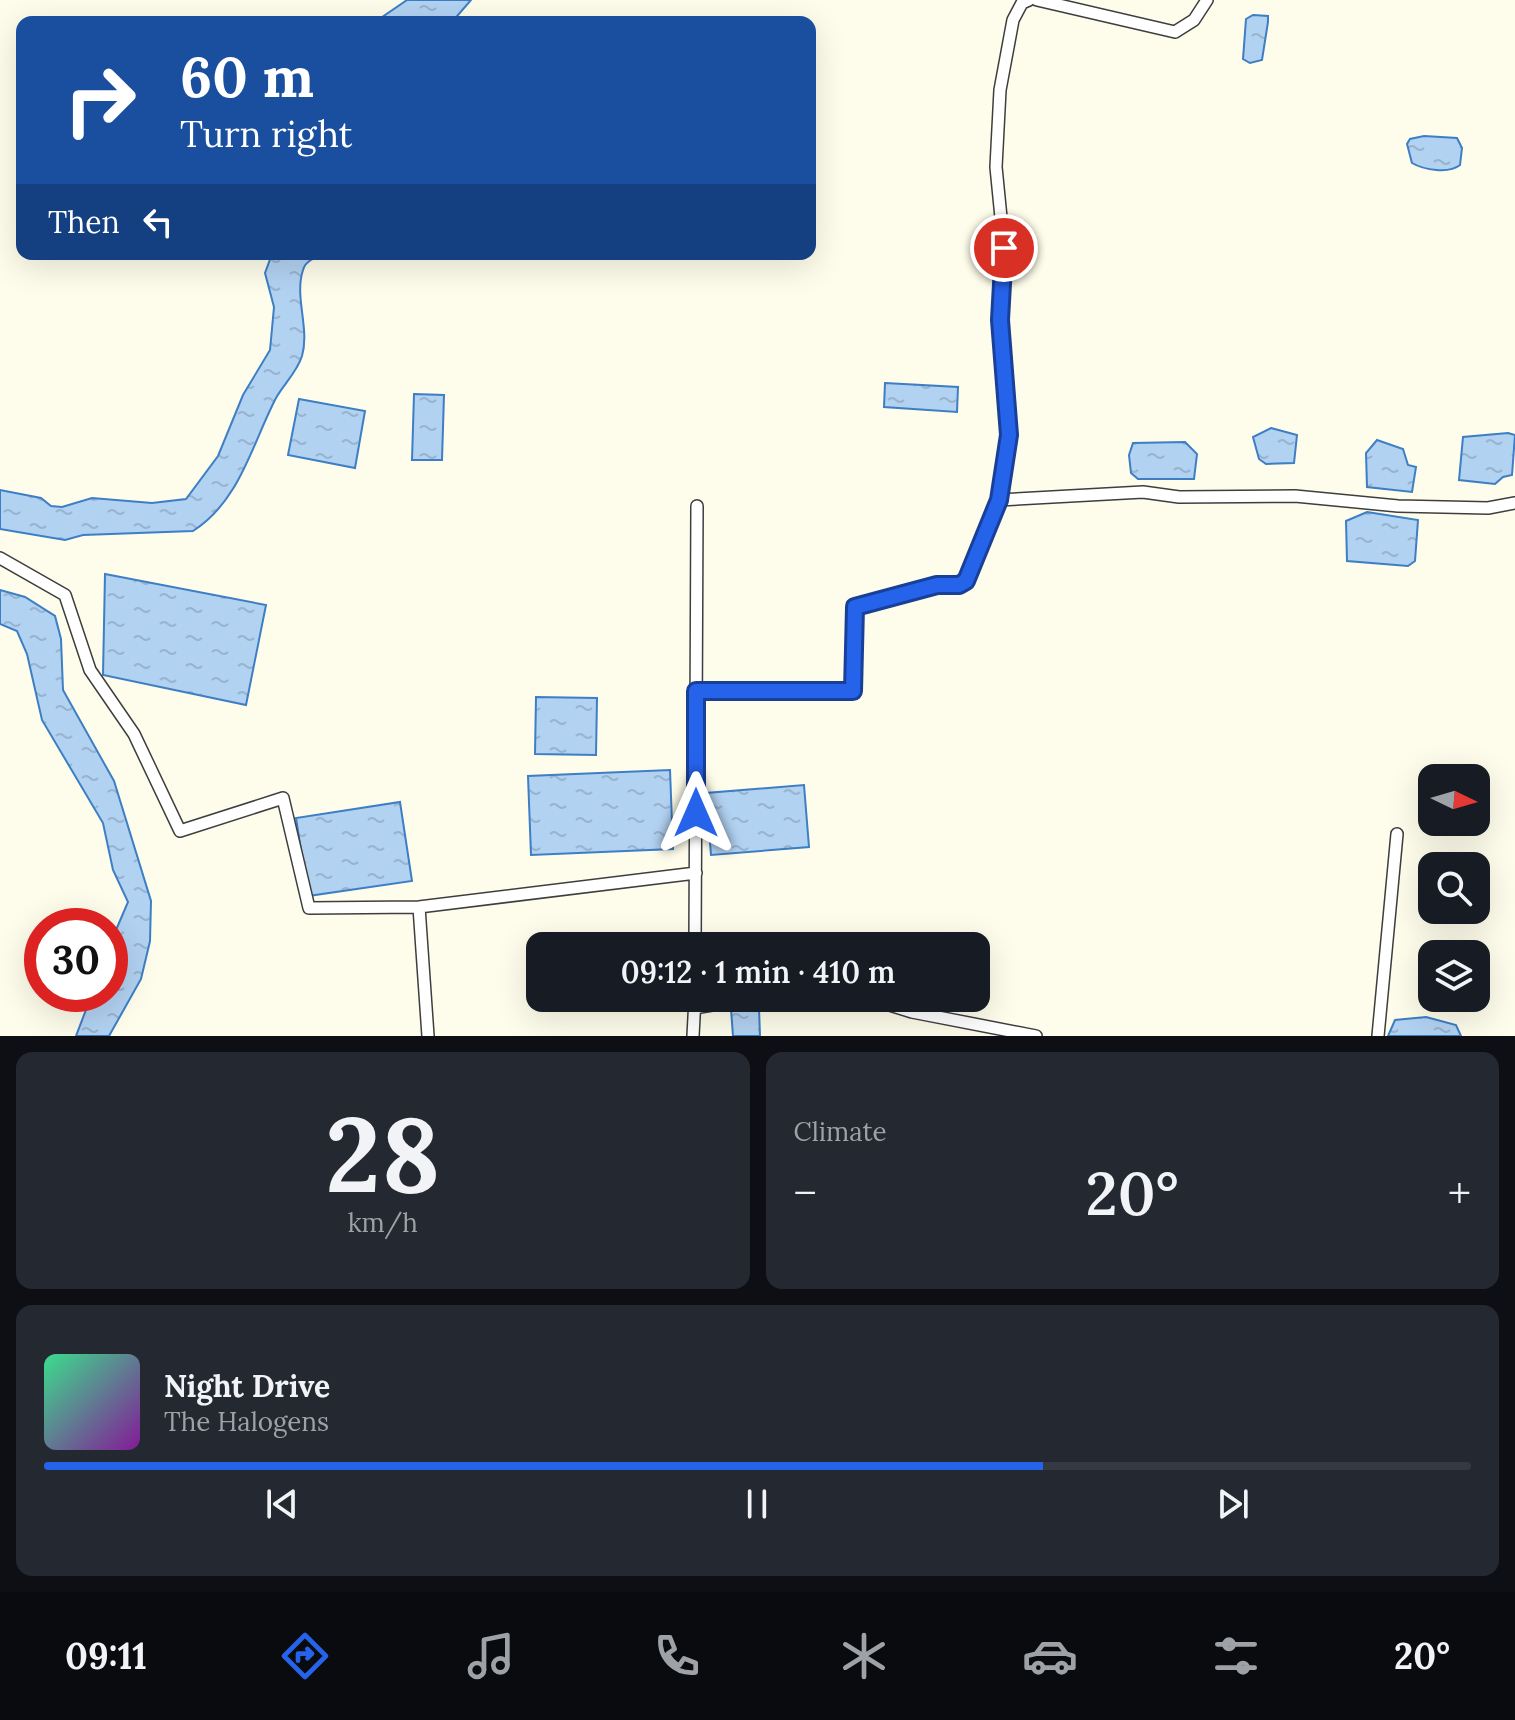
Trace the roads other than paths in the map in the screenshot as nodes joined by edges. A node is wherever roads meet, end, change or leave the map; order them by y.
1 (1029, 0) edge
2 (1037, 0) edge
3 (1207, 0) edge
4 (999, 500) junction
5 (1515, 503) edge
6 (697, 506) dead end
7 (0, 558) edge
8 (696, 691) junction
9 (1397, 834) dead end
10 (696, 873) junction
11 (419, 907) junction
12 (695, 932) edge
13 (694, 1012) edge
14 (912, 1012) edge
15 (428, 1036) edge
16 (693, 1036) edge
17 (1036, 1036) edge
18 (1378, 1036) edge

1 - 4 street
2 - 3 street
4 - 5 street
4 - 8 street
6 - 8 street
7 - 11 street
8 - 10 street
9 - 18 street
10 - 11 street
10 - 12 street
11 - 15 street
13 - 16 street
14 - 17 street

